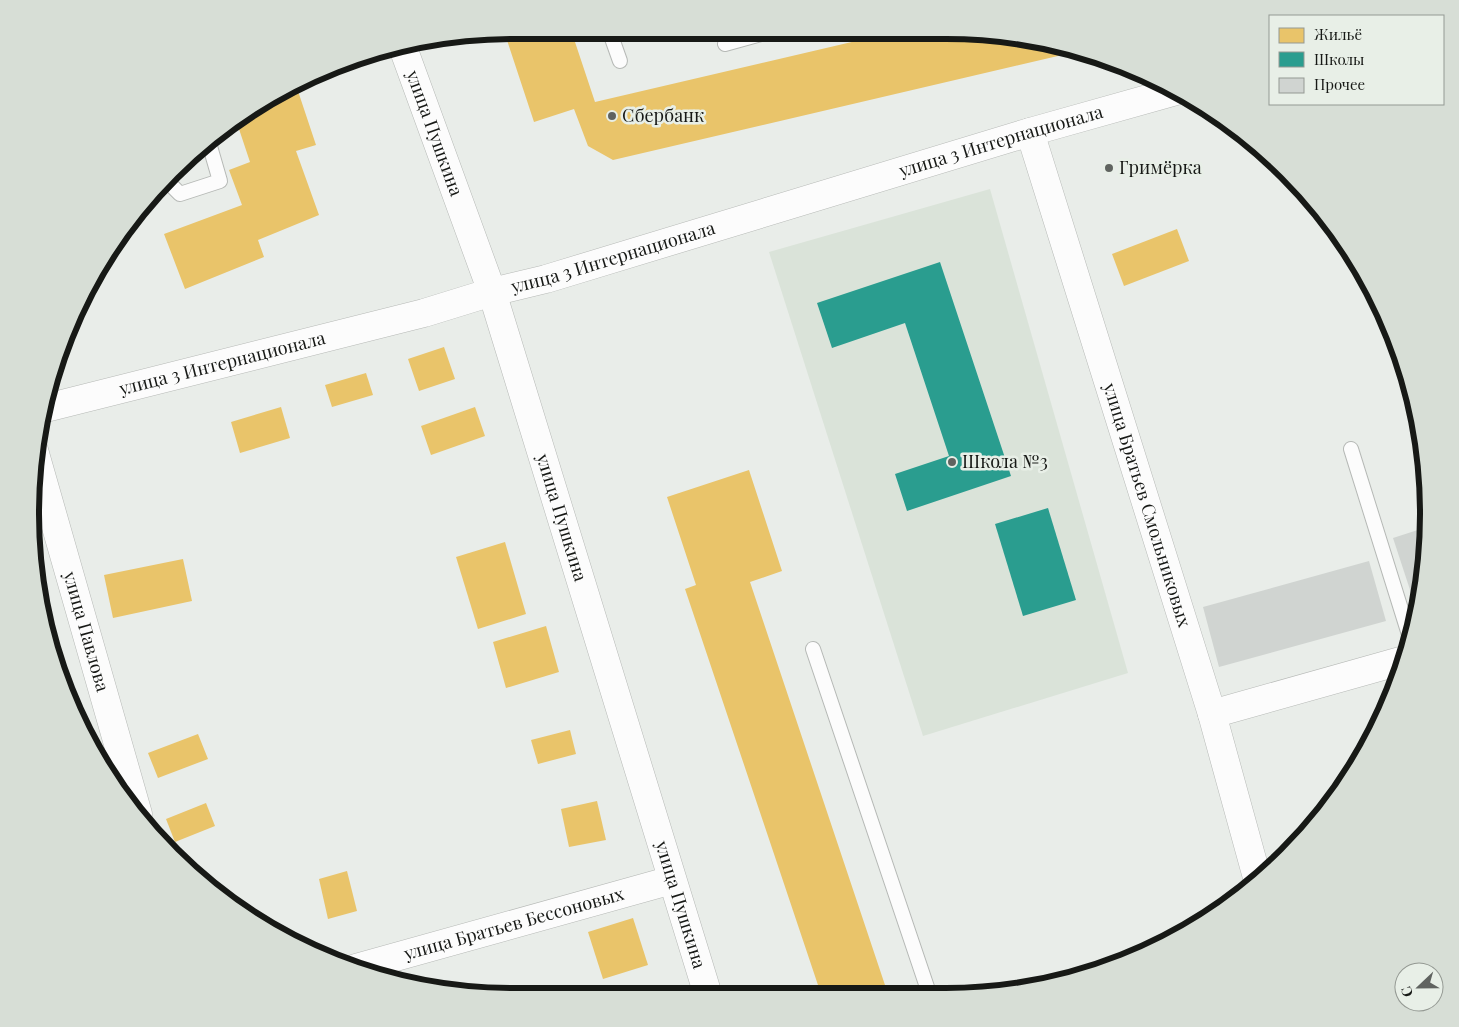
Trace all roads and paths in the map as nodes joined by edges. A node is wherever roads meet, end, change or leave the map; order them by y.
1 (612, 39) edge
2 (743, 39) edge
3 (725, 44) dead end
4 (404, 52) edge
5 (620, 61) dead end
6 (1166, 94) edge
7 (1030, 132) junction
8 (210, 149) edge
9 (171, 185) edge
10 (492, 292) junction
11 (51, 407) edge
12 (1351, 449) dead end
13 (41, 474) edge
14 (1407, 624) edge
15 (813, 649) dead end
16 (1396, 662) edge
17 (1212, 714) junction
18 (133, 798) edge
19 (1256, 873) edge
20 (672, 880) junction
21 (367, 965) edge
22 (706, 988) edge
23 (927, 988) edge

1 - 5 lane
2 - 3 lane
4 - 10 street, улица Пушкина
6 - 7 street, улица 3 Интернационала
7 - 10 street, улица 3 Интернационала
7 - 17 street, улица Братьев Смольниковых
8 - 9 lane
10 - 11 street, улица 3 Интернационала
10 - 20 street, улица Пушкина
12 - 14 lane
13 - 18 street, улица Павлова
15 - 23 lane
16 - 17 street
17 - 19 street, улица Братьев Смольниковых
20 - 21 street, улица Братьев Бессоновых
20 - 22 street, улица Пушкина

